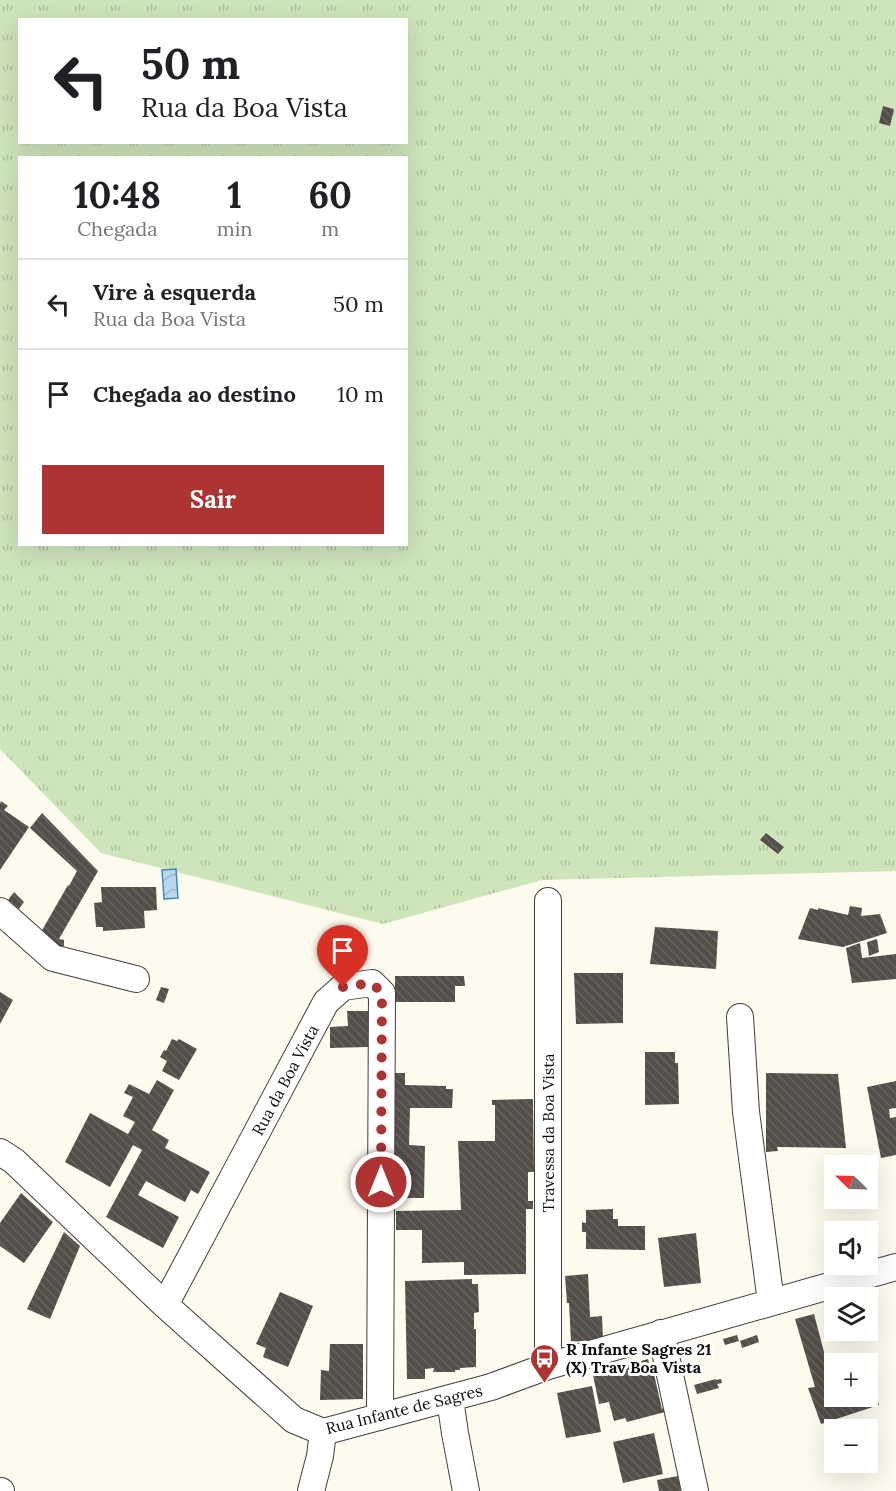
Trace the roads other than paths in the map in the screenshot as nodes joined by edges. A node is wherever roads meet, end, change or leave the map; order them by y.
1 (548, 901) dead end
2 (0, 911) edge
3 (136, 979) dead end
4 (740, 1017) dead end
5 (2, 1159) edge
6 (896, 1267) edge
7 (771, 1302) junction
8 (165, 1305) junction
9 (661, 1333) junction
10 (548, 1366) junction
11 (450, 1399) junction
12 (380, 1418) junction
13 (323, 1432) junction
14 (311, 1491) edge
15 (466, 1491) edge
16 (695, 1491) edge

1 - 10 street, Travessa da Boa Vista
2 - 3 street
4 - 7 street
5 - 8 street, Rua Infante de Sagres
6 - 7 street, Rua Infante de Sagres
7 - 9 street, Rua Infante de Sagres
8 - 12 street, Rua da Boa Vista
8 - 13 street, Rua Infante de Sagres
9 - 10 street, Rua Infante de Sagres
9 - 16 street
10 - 11 street, Rua Infante de Sagres
11 - 12 street, Rua Infante de Sagres
11 - 15 street
12 - 13 street, Rua Infante de Sagres
13 - 14 street

